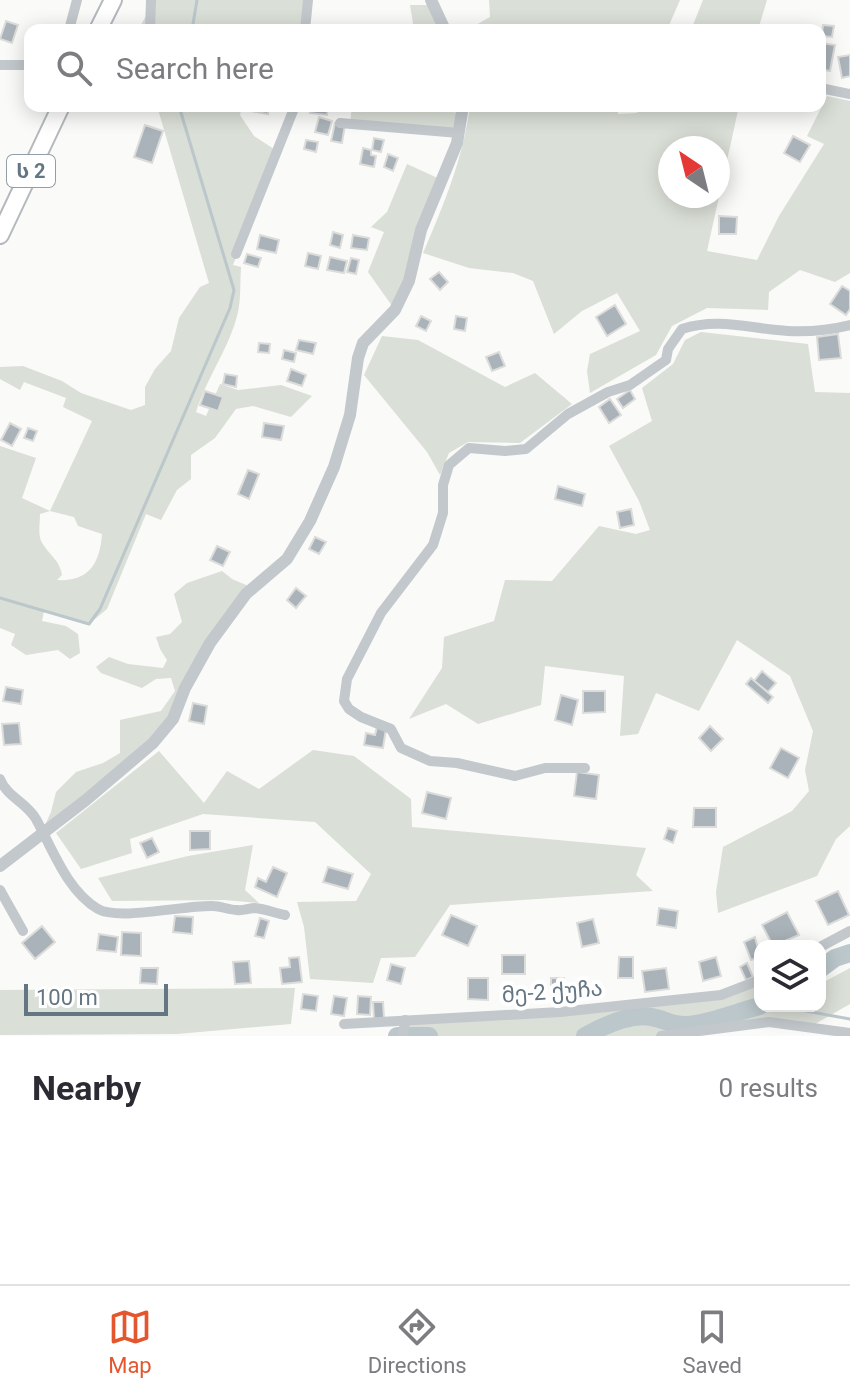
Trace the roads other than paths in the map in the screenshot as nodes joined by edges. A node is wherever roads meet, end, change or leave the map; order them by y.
1 (77, 0) edge
2 (113, 0) edge
3 (151, 0) edge
4 (308, 0) edge
5 (431, 0) edge
6 (71, 24) edge
7 (101, 24) edge
8 (150, 24) edge
9 (306, 24) edge
10 (442, 24) edge
11 (0, 65) edge
12 (24, 65) edge
13 (826, 89) edge
14 (850, 94) edge
15 (58, 112) edge
16 (293, 112) edge
17 (462, 112) edge
18 (340, 123) dead end
19 (459, 133) junction
20 (0, 235) edge
21 (236, 254) dead end
22 (850, 325) edge
23 (585, 768) dead end
24 (0, 779) edge
25 (41, 834) junction
26 (0, 866) edge
27 (0, 890) edge
28 (285, 915) dead end
29 (23, 931) dead end
30 (850, 931) edge
31 (826, 944) edge
32 (754, 982) edge
33 (344, 1024) dead end
34 (404, 1027) edge
35 (850, 1033) edge
36 (661, 1036) edge

1 - 6 street
2 - 7 highway
3 - 8 street
4 - 9 street
5 - 10 street
11 - 12 street
13 - 14 street
15 - 20 highway, ს 2
16 - 21 street
17 - 19 street
18 - 19 street
19 - 25 street
22 - 23 street
24 - 25 street
25 - 26 street
25 - 28 street
27 - 29 street
30 - 31 street
32 - 34 street, მე-2 ქუჩა
33 - 34 street, მე-2 ქუჩა
35 - 36 street

